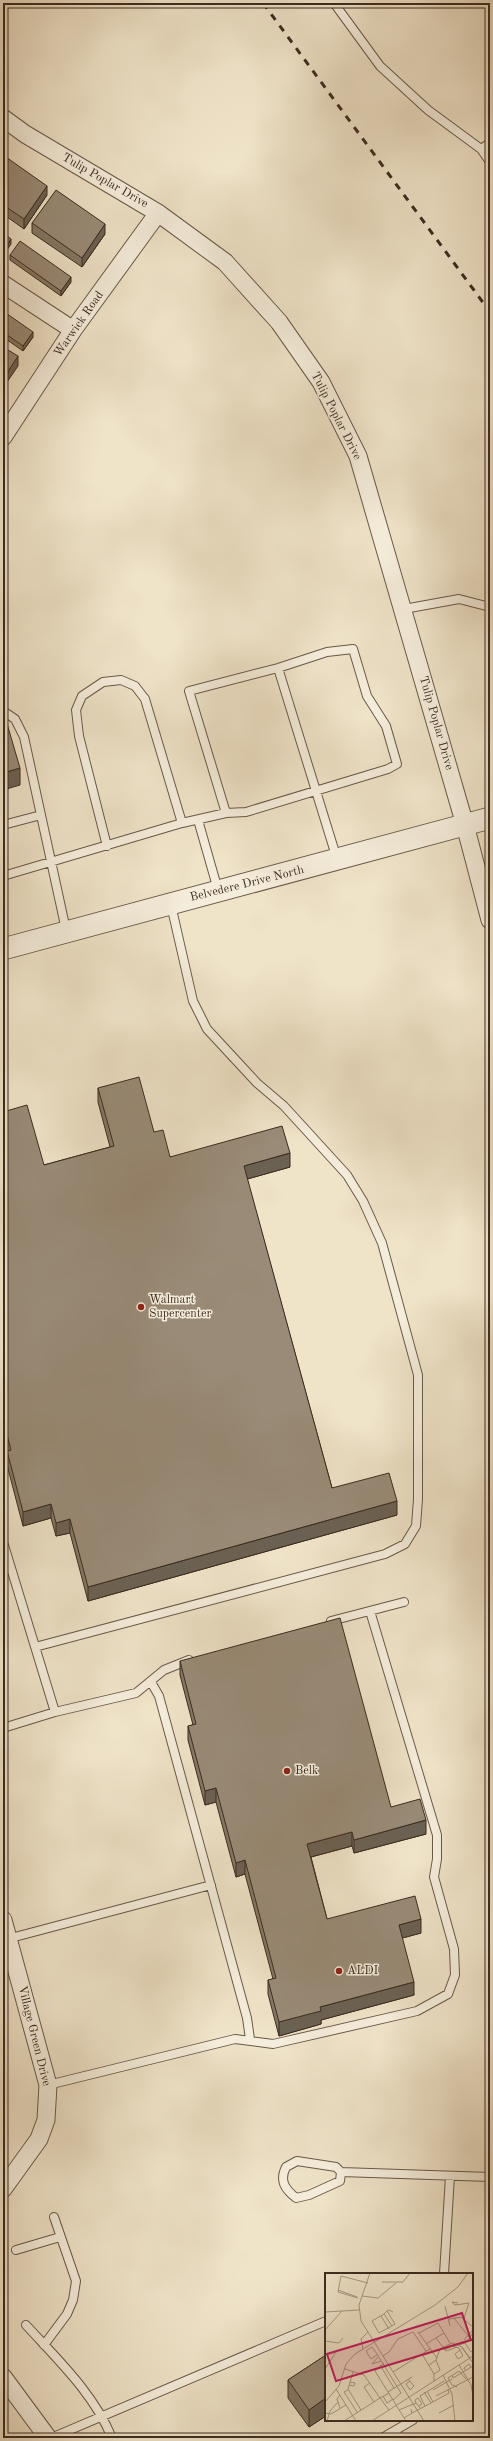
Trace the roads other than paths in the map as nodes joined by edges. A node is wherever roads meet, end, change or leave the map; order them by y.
1 (334, 3) edge
2 (3, 118) edge
3 (490, 143) edge
4 (480, 149) junction
5 (490, 162) edge
6 (158, 212) junction
7 (3, 284) edge
8 (73, 330) junction
9 (3, 438) edge
10 (490, 607) edge
11 (404, 609) junction
12 (278, 668) junction
13 (3, 711) edge
14 (316, 789) junction
15 (226, 813) junction
16 (41, 815) junction
17 (490, 818) edge
18 (198, 820) junction
19 (182, 823) junction
20 (3, 825) edge
21 (465, 825) junction
22 (107, 846) junction
23 (338, 860) junction
24 (52, 863) junction
25 (3, 876) edge
26 (218, 891) junction
27 (171, 903) junction
28 (490, 920) edge
29 (66, 930) junction
30 (3, 949) edge
31 (3, 1542) edge
32 (5, 1561) edge
33 (404, 1602) dead end
34 (370, 1611) junction
35 (324, 1624) edge
36 (35, 1647) junction
37 (200, 1656) edge
38 (151, 1682) junction
39 (55, 1712) junction
40 (3, 1728) edge
41 (211, 1885) junction
42 (3, 1920) edge
43 (6, 1940) edge
44 (250, 2039) junction
45 (48, 2085) junction
46 (341, 2172) junction
47 (450, 2176) junction
48 (490, 2177) edge
49 (3, 2189) edge
50 (54, 2217) dead end
51 (60, 2237) junction
52 (16, 2250) dead end
53 (443, 2273) edge
54 (325, 2321) edge
55 (26, 2325) dead end
56 (44, 2345) junction
57 (3, 2377) edge
58 (103, 2416) junction
59 (411, 2421) edge
60 (394, 2431) junction
61 (48, 2438) edge
62 (51, 2438) edge
63 (112, 2438) edge
64 (382, 2438) edge
65 (400, 2438) edge

1 - 4 lane
2 - 6 street, Tulip Poplar Drive
3 - 4 lane
4 - 5 lane
6 - 8 street, Warwick Road
6 - 11 street, Tulip Poplar Drive
7 - 8 street
8 - 9 street, Warwick Road
10 - 11 lane
11 - 21 street, Tulip Poplar Drive
12 - 14 lane
12 - 14 lane
12 - 15 lane
13 - 16 lane
14 - 15 lane
14 - 23 lane
15 - 18 lane
16 - 20 lane
16 - 24 lane
17 - 21 street, Belvedere Drive North
18 - 19 lane
18 - 26 lane
19 - 22 lane
19 - 22 lane
21 - 23 street, Belvedere Drive North
21 - 28 street, Tulip Poplar Drive
22 - 24 lane
23 - 26 street, Belvedere Drive North
24 - 25 lane
24 - 29 lane
26 - 27 street, Belvedere Drive North
27 - 29 street, Belvedere Drive North
27 - 36 lane
29 - 30 street, Belvedere Drive North
31 - 32 lane
32 - 36 lane
33 - 34 lane
34 - 35 lane
34 - 44 lane
36 - 39 lane
37 - 38 lane
38 - 39 lane
38 - 41 lane
39 - 40 lane
41 - 43 lane
41 - 44 lane
42 - 43 street, Village Green Drive
43 - 45 street, Village Green Drive
44 - 45 lane
45 - 49 street, Village Green Drive
46 - 46 lane
46 - 47 lane
47 - 48 lane
47 - 53 lane
50 - 51 lane
51 - 52 lane
51 - 56 lane
54 - 58 lane
55 - 56 lane
56 - 58 lane
57 - 61 street
58 - 62 lane
58 - 63 lane
59 - 60 lane
60 - 64 lane
60 - 65 lane

